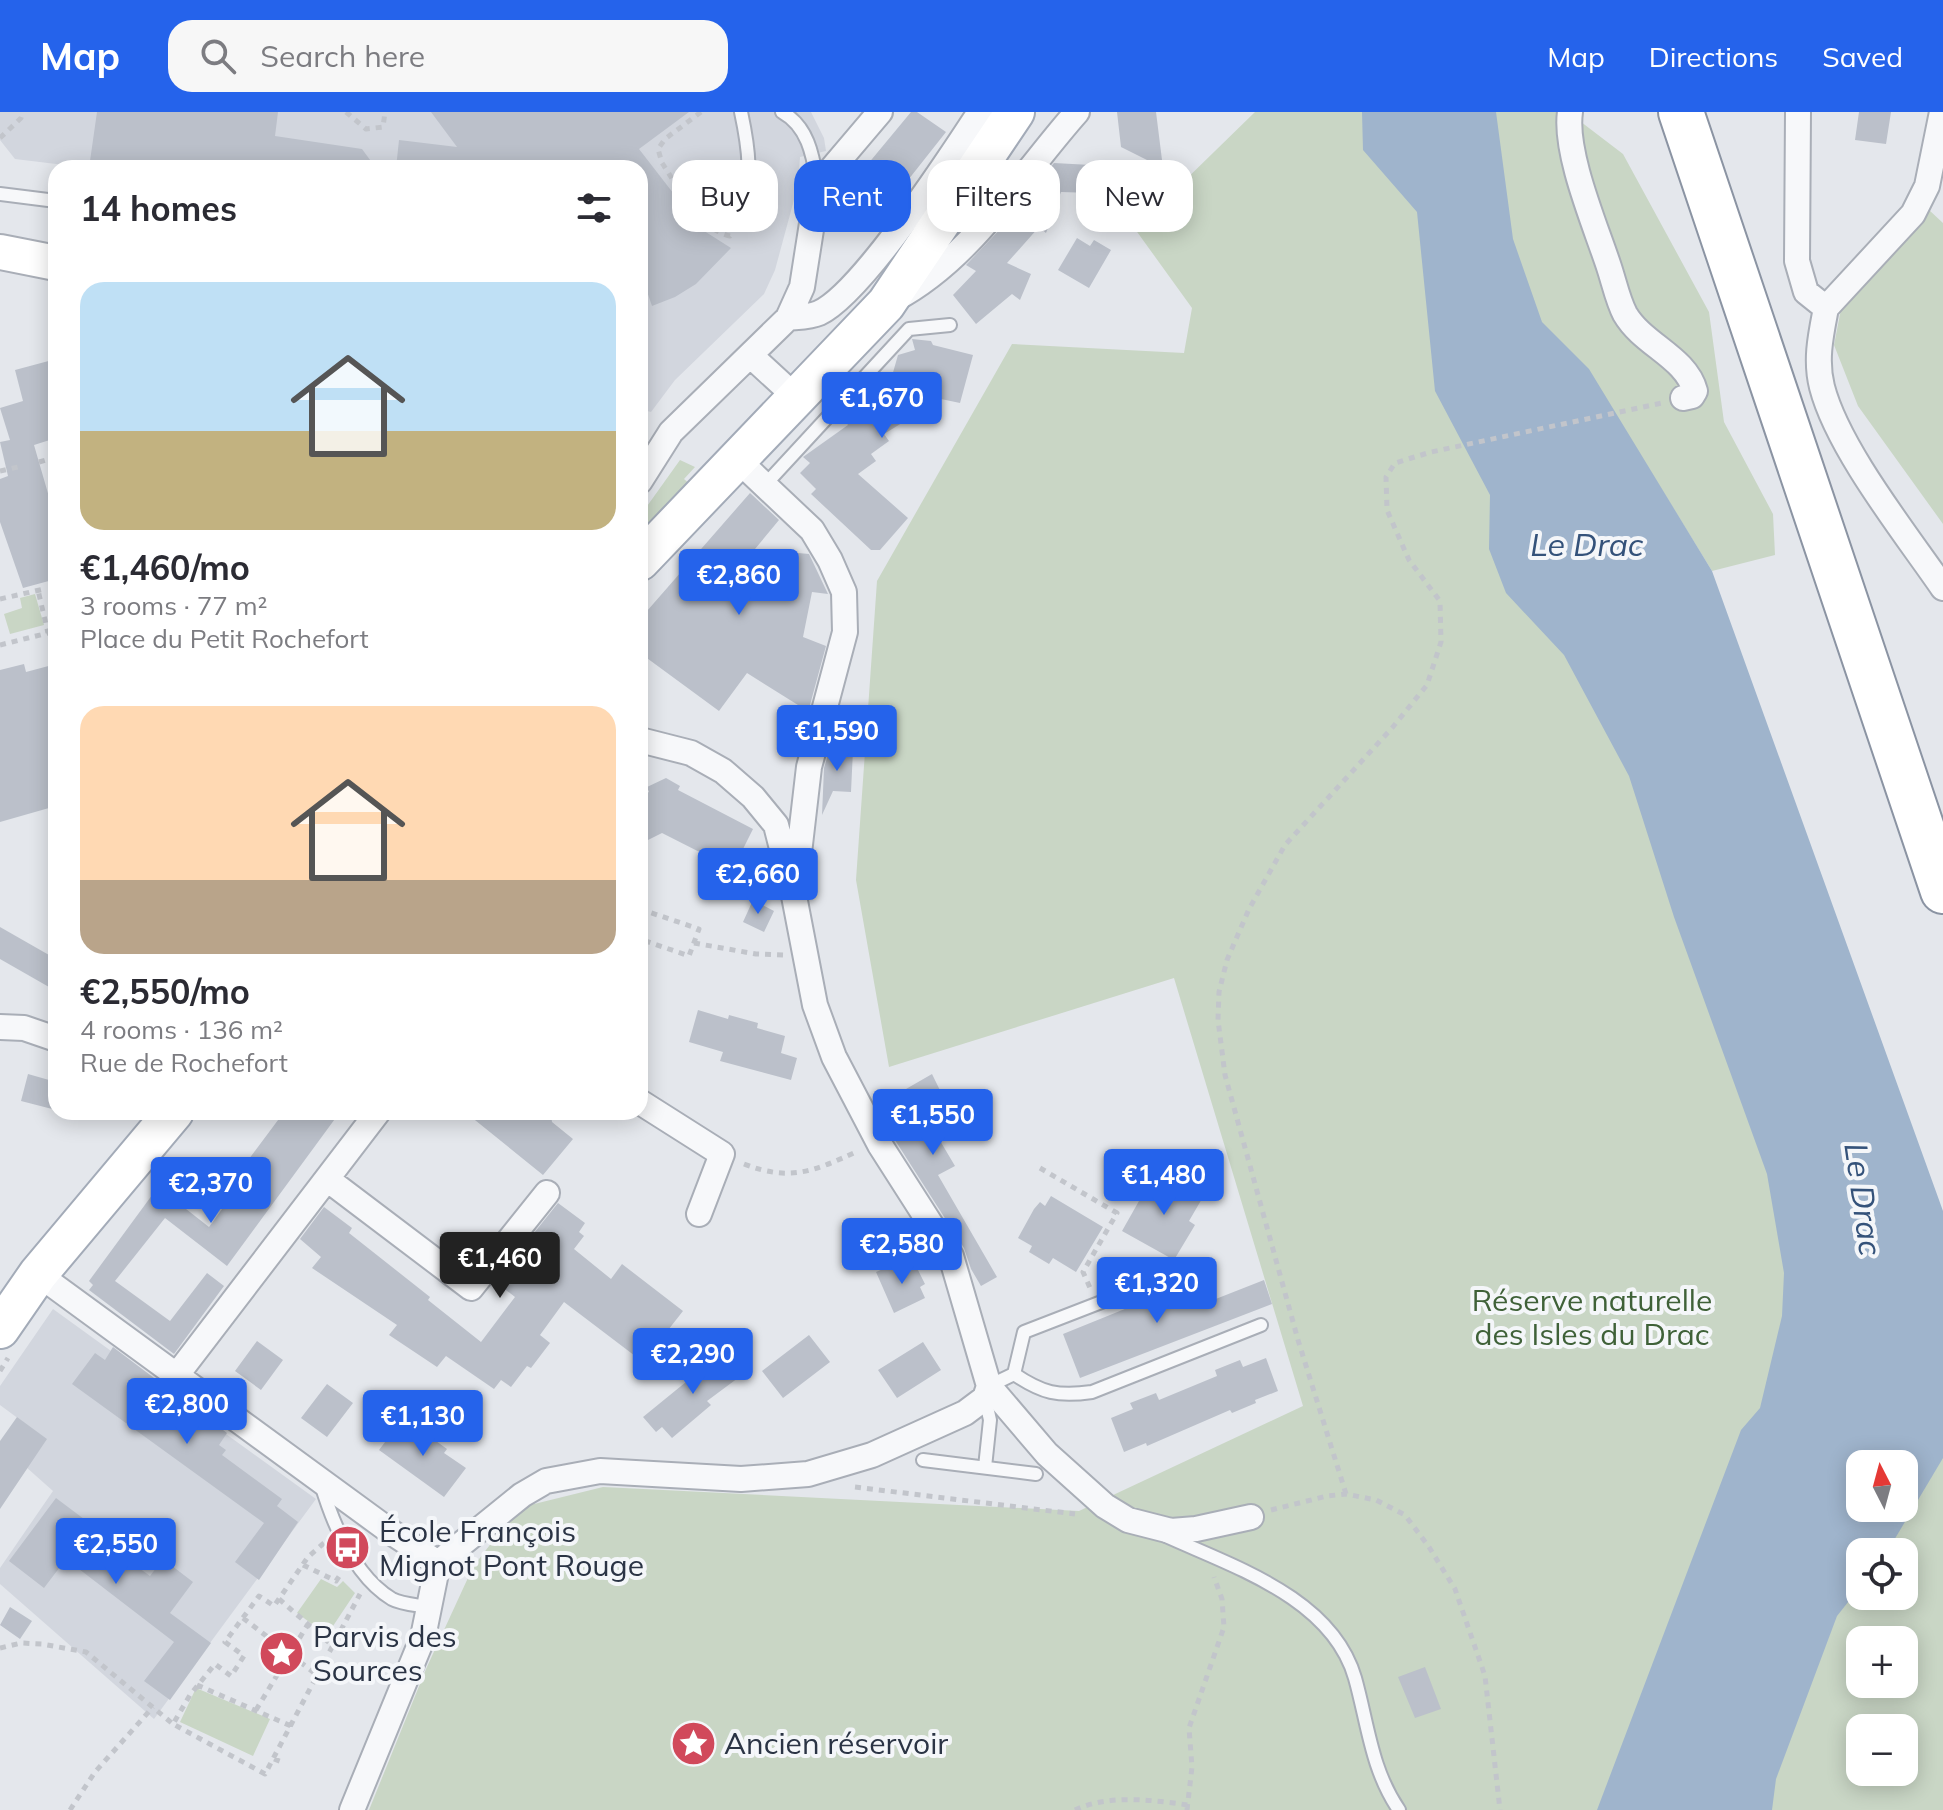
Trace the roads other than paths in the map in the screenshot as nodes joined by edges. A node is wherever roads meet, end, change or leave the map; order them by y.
1 (741, 112) edge
2 (782, 112) edge
3 (880, 112) edge
4 (980, 112) edge
5 (1015, 112) edge
6 (1077, 112) edge
7 (1570, 112) edge
8 (1681, 112) edge
9 (1798, 112) edge
10 (1942, 112) edge
11 (749, 160) edge
12 (812, 160) edge
13 (839, 160) edge
14 (0, 194) edge
15 (48, 200) edge
16 (811, 232) edge
17 (0, 252) edge
18 (48, 261) edge
19 (886, 304) junction
20 (1826, 308) junction
21 (788, 318) junction
22 (950, 325) dead end
23 (751, 356) junction
24 (1683, 398) road end
25 (798, 399) junction
26 (648, 468) edge
27 (752, 473) junction
28 (648, 555) edge
29 (1943, 588) edge
30 (648, 742) edge
31 (1943, 891) edge
32 (794, 896) junction
33 (0, 1027) edge
34 (48, 1036) edge
35 (648, 1107) edge
36 (167, 1120) edge
37 (372, 1120) edge
38 (327, 1179) junction
39 (547, 1193) dead end
40 (699, 1214) dead end
41 (38, 1274) junction
42 (1166, 1277) dead end
43 (1261, 1325) dead end
44 (0, 1329) edge
45 (1014, 1374) junction
46 (176, 1376) junction
47 (987, 1392) junction
48 (923, 1460) dead end
49 (985, 1467) junction
50 (1036, 1474) dead end
51 (320, 1481) junction
52 (1251, 1517) road end
53 (1136, 1524) junction
54 (438, 1563) junction
55 (428, 1607) junction
56 (352, 1810) edge
57 (1399, 1810) edge

1 - 11 lane
2 - 12 lane
3 - 13 street
4 - 21 street
5 - 19 main road
6 - 19 street
7 - 24 street
8 - 31 highway
9 - 20 street
10 - 20 street
14 - 15 lane
16 - 21 street
17 - 18 main road
19 - 25 main road
20 - 29 street
21 - 23 street
22 - 27 lane
23 - 25 street
23 - 26 street
25 - 27 main road
27 - 28 main road
27 - 32 street
30 - 32 street
32 - 47 street
33 - 34 street
35 - 40 street
36 - 41 main road
37 - 38 street
38 - 39 street
38 - 46 street
41 - 44 main road
41 - 46 street
42 - 45 lane
43 - 45 lane
45 - 47 lane
46 - 51 street
47 - 49 lane
47 - 53 street
47 - 54 street
48 - 49 lane
49 - 50 lane
51 - 54 street
51 - 55 lane
52 - 53 street
53 - 57 lane
54 - 55 street
55 - 56 street

